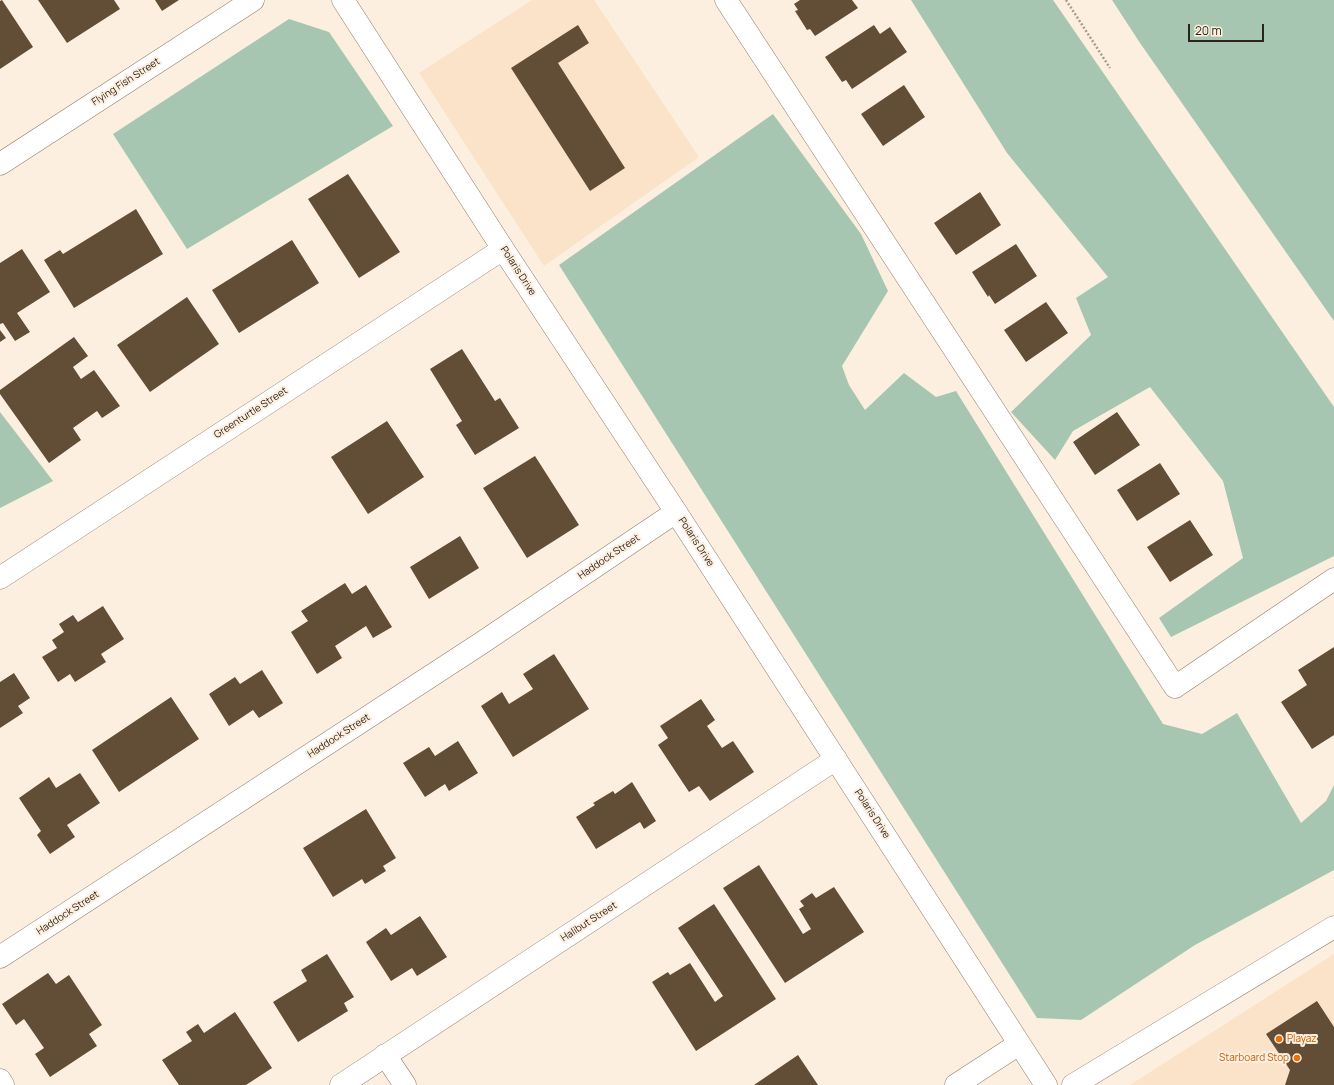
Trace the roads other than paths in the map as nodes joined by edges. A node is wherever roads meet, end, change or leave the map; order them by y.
1 (253, 0) edge
2 (343, 0) edge
3 (726, 0) edge
4 (0, 164) edge
5 (503, 249) junction
6 (676, 512) junction
7 (0, 578) edge
8 (1334, 579) edge
9 (836, 759) junction
10 (1334, 927) edge
11 (0, 957) edge
12 (1020, 1044) junction
13 (385, 1055) junction
14 (0, 1080) edge
15 (3, 1085) edge
16 (341, 1085) edge
17 (405, 1085) edge
18 (956, 1085) edge
19 (1046, 1085) edge
20 (1072, 1085) edge

1 - 4 street, Flying Fish Street
2 - 5 street, Polaris Drive
3 - 8 street
5 - 6 street, Polaris Drive
5 - 7 street, Greenturtle Street
6 - 9 street, Polaris Drive
6 - 11 street, Haddock Street
9 - 12 street, Polaris Drive
9 - 13 street, Halibut Street
10 - 20 street
12 - 18 street
12 - 19 street, Polaris Drive
13 - 16 street, Halibut Street
13 - 17 street
14 - 15 street

